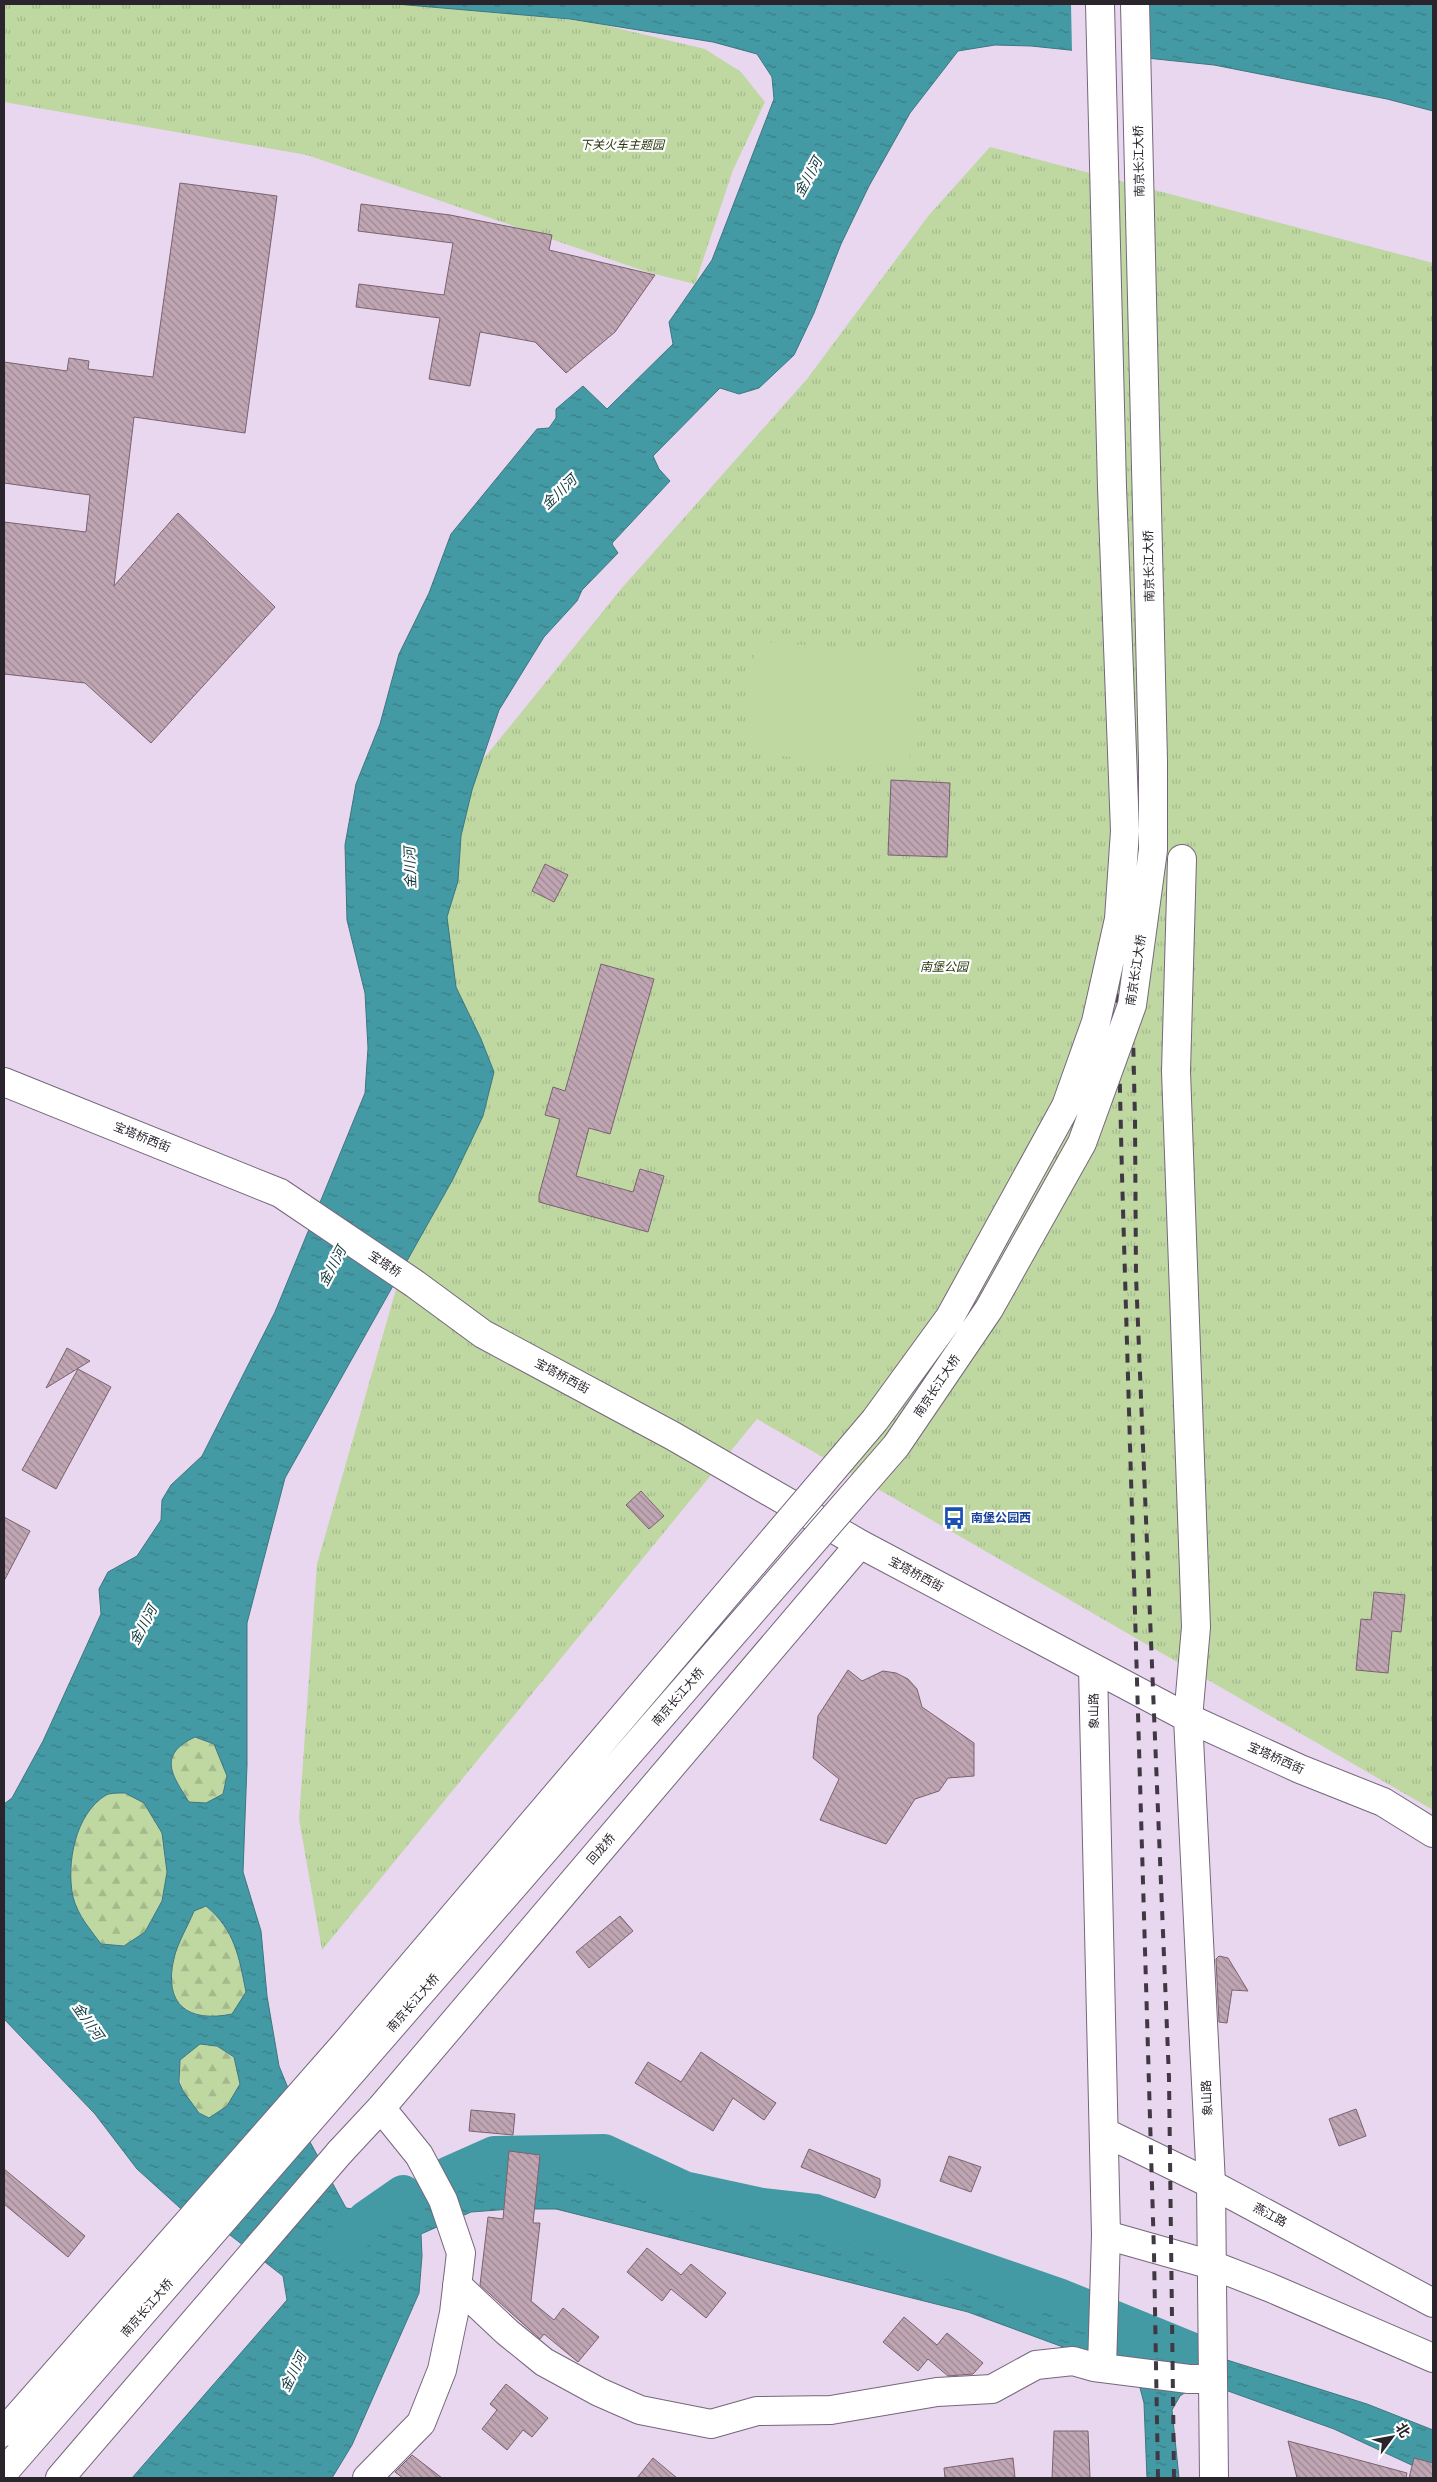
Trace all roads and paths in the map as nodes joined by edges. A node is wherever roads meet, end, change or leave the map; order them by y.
1 (1100, 4) edge
2 (1135, 4) edge
3 (1182, 859) dead end
4 (4, 1082) edge
5 (280, 1193) joint
6 (415, 1284) joint
7 (860, 1544) junction
8 (1093, 1668) junction
9 (1188, 1718) junction
10 (1433, 1833) edge
11 (381, 2108) junction
12 (1104, 2132) junction
13 (1211, 2184) junction
14 (1106, 2236) junction
15 (1212, 2273) junction
16 (457, 2286) junction
17 (1433, 2303) edge
18 (1433, 2358) edge
19 (1102, 2367) junction
20 (1213, 2379) junction
21 (4, 2432) edge
22 (4, 2472) edge
23 (60, 2478) edge
24 (368, 2478) edge
25 (1214, 2478) edge

1 - 21 main road, 南京长江大桥, bridge
2 - 22 main road, 南京长江大桥, bridge
3 - 9 main road, 象山路
4 - 5 main road, 宝塔桥西街
5 - 6 main road, 宝塔桥
6 - 7 main road, 宝塔桥西街
7 - 8 main road, 宝塔桥西街
7 - 11 main road, 回龙桥
8 - 9 main road, 宝塔桥西街
8 - 12 main road, 象山路
9 - 10 main road, 宝塔桥西街
9 - 13 main road, 象山路
11 - 16 main road
11 - 23 main road, 回龙桥
12 - 13 main road, 燕江路
12 - 14 main road, 象山路
13 - 15 main road, 象山路
13 - 17 main road, 燕江路
14 - 15 main road
14 - 19 main road, 象山路
15 - 18 main road
15 - 20 main road, 象山路
16 - 19 main road
16 - 24 main road
19 - 20 main road
20 - 25 main road, 象山路

